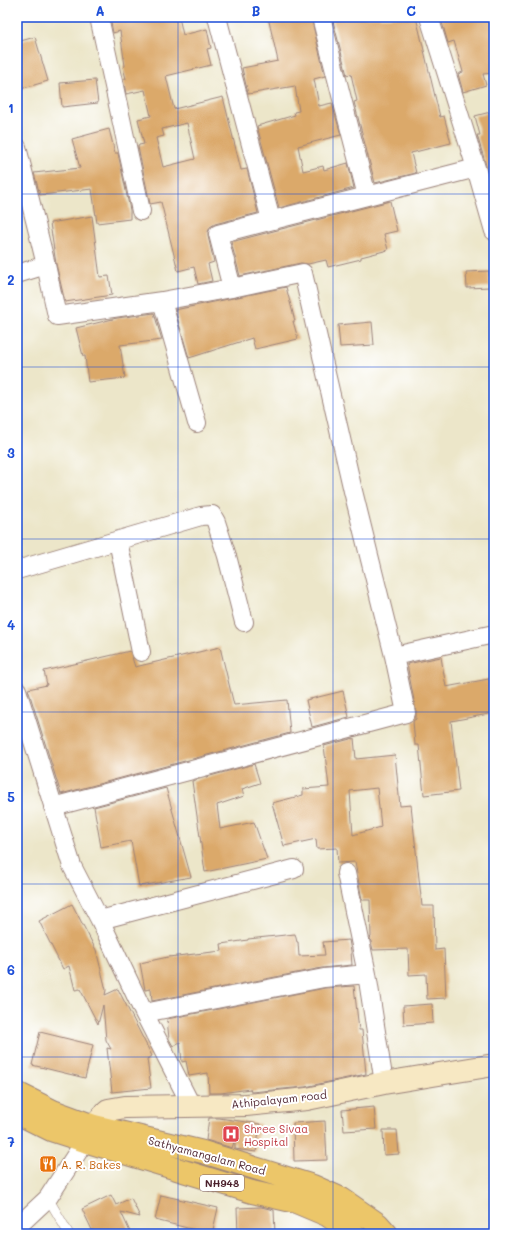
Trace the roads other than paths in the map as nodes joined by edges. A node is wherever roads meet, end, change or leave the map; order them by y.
1 (99, 17) edge
2 (217, 17) edge
3 (321, 17) edge
4 (428, 17) edge
5 (17, 147) edge
6 (476, 168) junction
7 (367, 196) junction
8 (141, 211) dead end
9 (271, 220) junction
10 (494, 231) edge
11 (46, 265) junction
12 (17, 274) edge
13 (232, 288) junction
14 (162, 301) junction
15 (197, 423) dead end
16 (118, 540) junction
17 (17, 570) edge
18 (244, 622) dead end
19 (494, 634) edge
20 (141, 652) dead end
21 (394, 656) junction
22 (17, 690) edge
23 (53, 807) junction
24 (294, 869) dead end
25 (346, 873) dead end
26 (100, 920) junction
27 (367, 974) junction
28 (144, 1013) junction
29 (494, 1065) edge
30 (384, 1083) junction
31 (17, 1093) edge
32 (191, 1105) junction
33 (17, 1113) edge
34 (89, 1134) junction
35 (48, 1198) junction
36 (17, 1227) edge
37 (69, 1234) edge
38 (354, 1234) edge
39 (387, 1234) edge

1 - 8 street
2 - 9 street
3 - 7 street
4 - 6 street
5 - 11 street
6 - 7 street
6 - 10 street
7 - 9 street
9 - 13 street
11 - 12 street
11 - 14 street
13 - 14 street
13 - 21 street
14 - 15 street
16 - 17 street
16 - 18 street
16 - 20 street
19 - 21 street
21 - 23 street
22 - 23 street
23 - 26 street
24 - 26 street
25 - 27 street
26 - 28 street
27 - 28 street
27 - 30 street
28 - 32 street
29 - 30 street, Athipalayam road
30 - 32 street, Athipalayam road
31 - 34 highway, Sathyamangalam Road / NH948
32 - 34 street, Athipalayam road
33 - 34 highway, NH948
34 - 35 street
34 - 38 highway, NH948
34 - 39 highway, Sathyamangalam Road / NH948
35 - 36 street
35 - 37 lane

